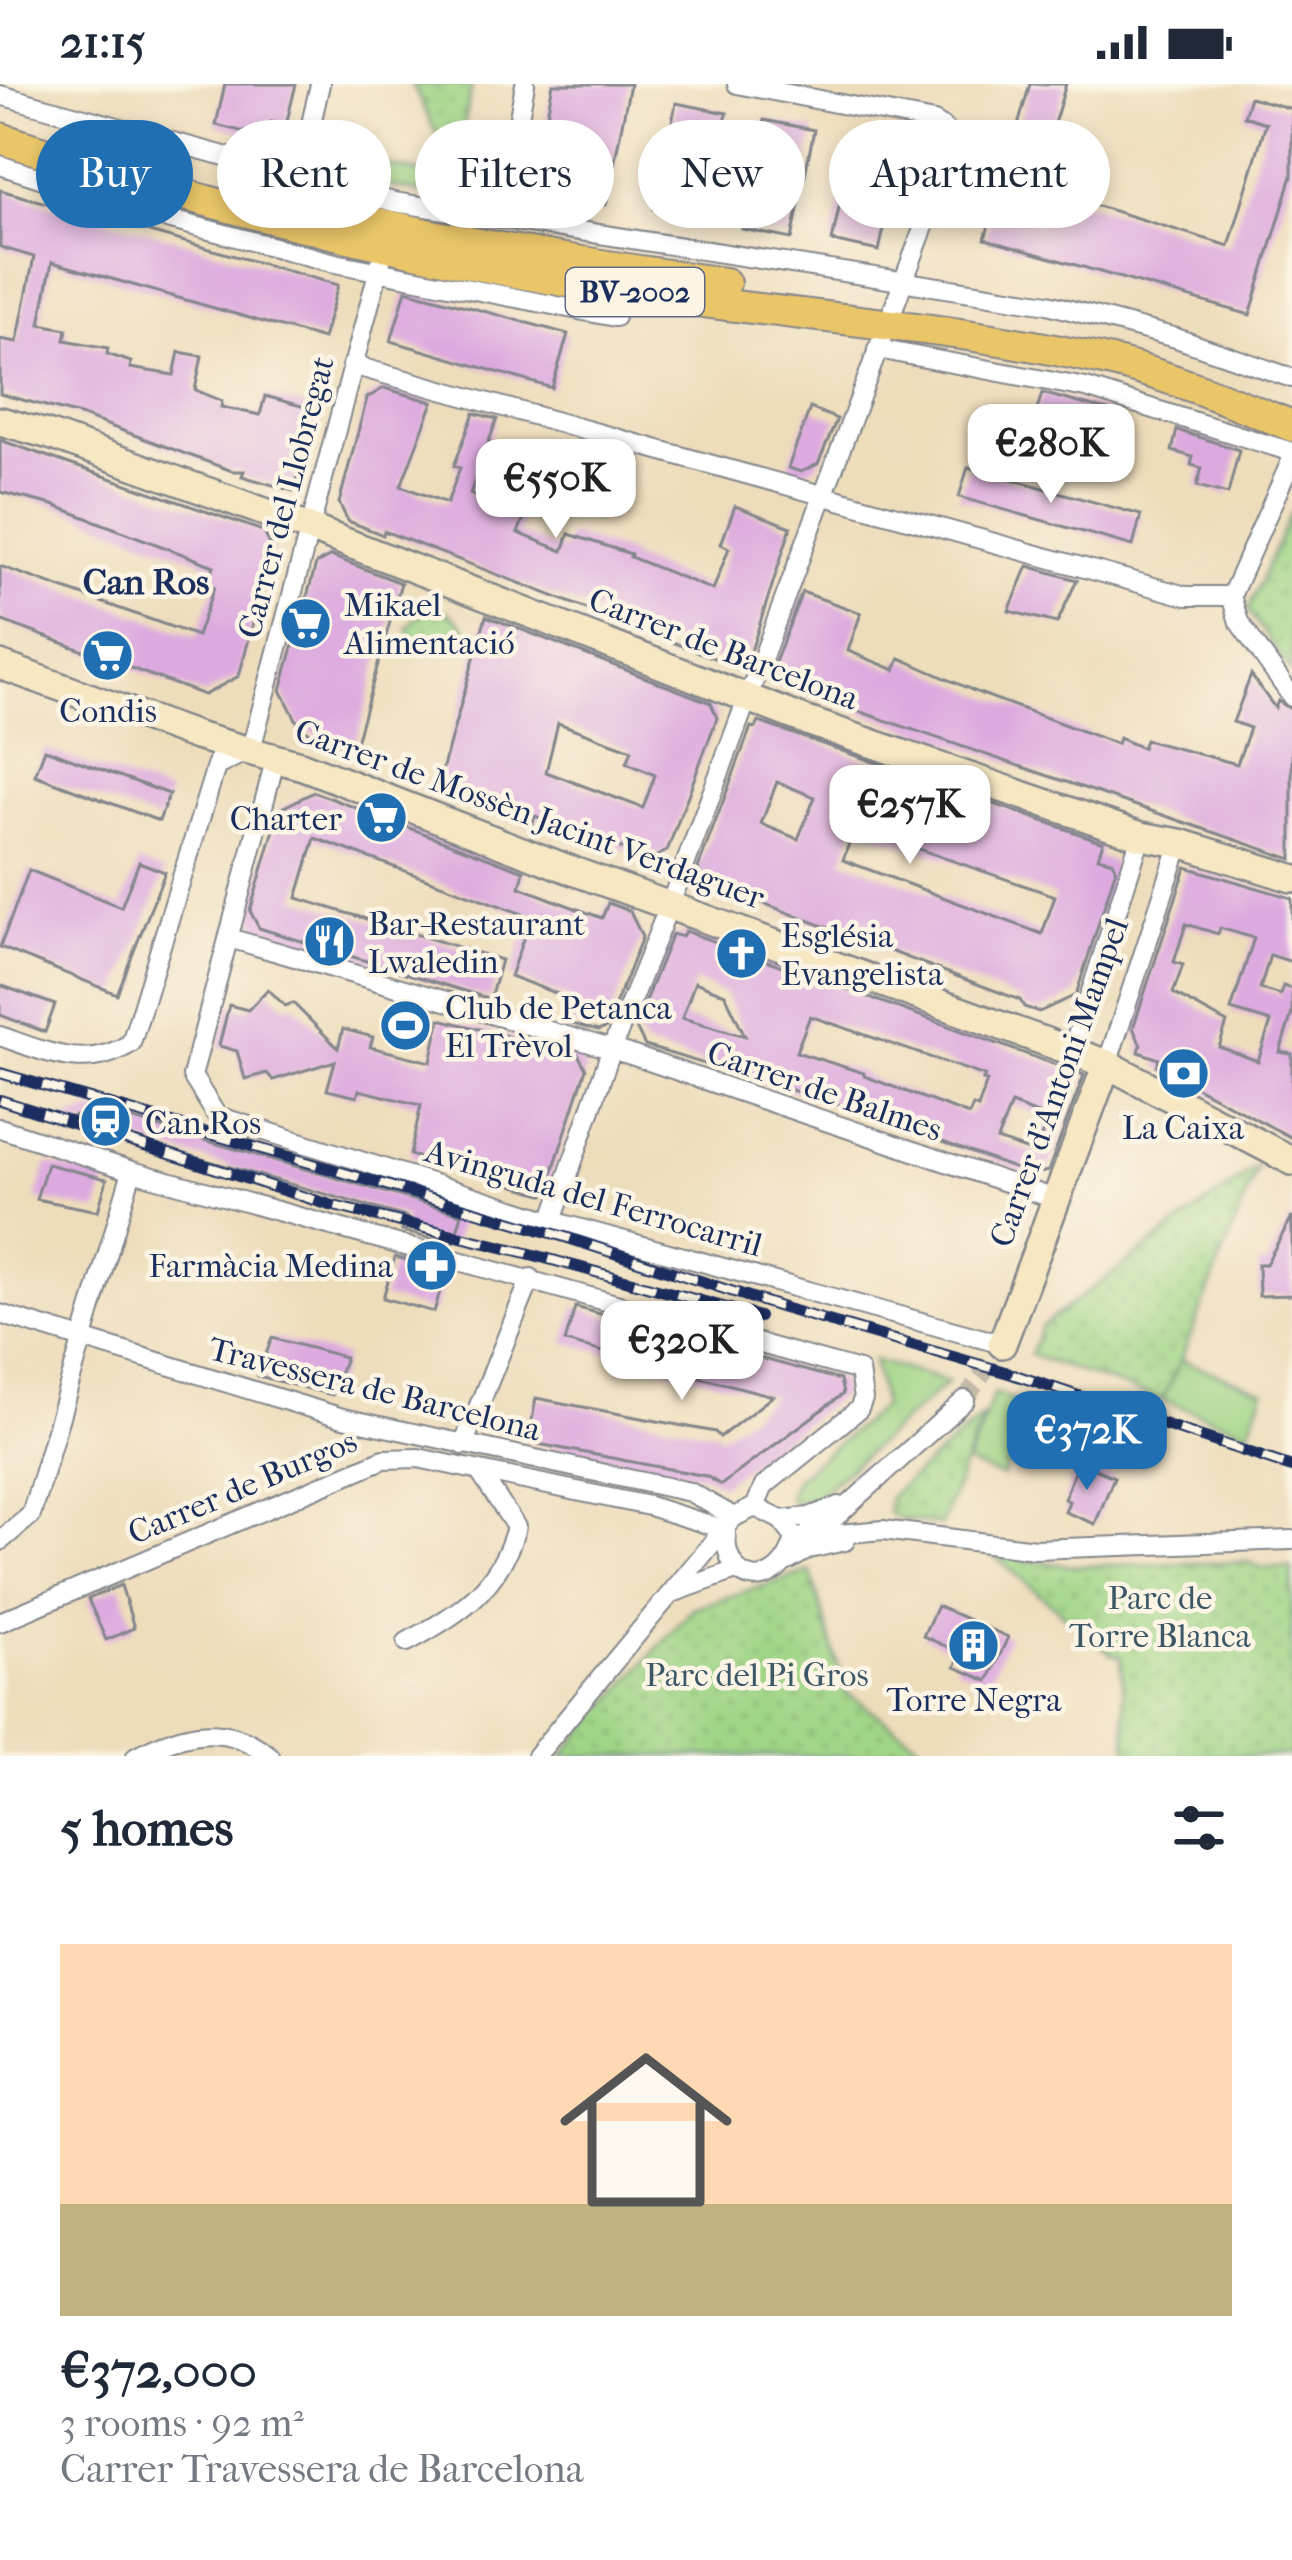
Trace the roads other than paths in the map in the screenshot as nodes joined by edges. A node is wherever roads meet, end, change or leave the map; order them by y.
1 (320, 84) edge
2 (525, 84) edge
3 (737, 84) edge
4 (0, 95) edge
5 (312, 120) edge
6 (519, 120) edge
7 (0, 121) edge
8 (0, 138) edge
9 (217, 155) edge
10 (0, 165) edge
11 (542, 228) edge
12 (384, 248) junction
13 (890, 314) junction
14 (615, 317) dead end
15 (352, 365) junction
16 (1292, 378) edge
17 (1292, 407) edge
18 (0, 421) edge
19 (1292, 426) edge
20 (1292, 456) edge
21 (822, 498) junction
22 (309, 528) junction
23 (1231, 596) junction
24 (0, 665) edge
25 (747, 696) junction
26 (1292, 697) edge
27 (219, 753) junction
28 (264, 753) junction
29 (1142, 836) junction
30 (1180, 843) junction
31 (1292, 878) edge
32 (669, 905) junction
33 (229, 938) junction
34 (0, 1036) edge
35 (611, 1051) junction
36 (1072, 1051) junction
37 (1107, 1064) junction
38 (192, 1076) joint
39 (0, 1128) edge
40 (1292, 1161) edge
41 (132, 1171) junction
42 (1055, 1199) junction
43 (552, 1221) junction
44 (531, 1279) junction
45 (0, 1314) edge
46 (84, 1341) junction
47 (1002, 1344) joint
48 (965, 1400) tunnel mouth
49 (463, 1444) junction
50 (481, 1474) junction
51 (852, 1499) junction
52 (755, 1507) junction
53 (781, 1520) junction
54 (730, 1523) junction
55 (878, 1531) junction
56 (795, 1538) junction
57 (1292, 1540) edge
58 (0, 1541) edge
59 (788, 1561) junction
60 (736, 1570) junction
61 (670, 1594) junction
62 (0, 1622) edge
63 (407, 1642) dead end
64 (136, 1756) edge
65 (270, 1756) edge
66 (536, 1756) edge

1 - 5 street
2 - 6 street
3 - 13 street
4 - 9 street
7 - 12 main road, BV-2002
8 - 12 main road, BV-2002
10 - 12 street
11 - 13 street
12 - 13 main road, BV-2002
12 - 14 street
12 - 15 street, Carrer del Llobregat
13 - 16 street
13 - 17 main road, BV-2002
13 - 19 main road, BV-2002
13 - 20 street
13 - 21 street
15 - 21 street
15 - 22 street, Carrer del Llobregat
18 - 22 street, Carrer de Barcelona
20 - 23 street
21 - 23 street
21 - 25 street
22 - 25 street, Carrer de Barcelona
22 - 28 street, Carrer del Llobregat
23 - 26 street
24 - 27 street, Carrer de Mossèn Jacint Verdaguer
25 - 29 street, Carrer de Barcelona
25 - 32 street
27 - 28 street, Carrer de Mossèn Jacint Verdaguer
27 - 34 street
28 - 32 street, Carrer de Mossèn Jacint Verdaguer
28 - 33 street, Carrer del Llobregat
29 - 30 street, Carrer de Barcelona
29 - 36 street, Carrer d'Antoni Mampel
30 - 31 street, Carrer de Barcelona
30 - 37 street, Carrer d'Antoni Mampel
32 - 35 street
32 - 36 street, Carrer de Mossèn Jacint Verdaguer
33 - 35 street, Carrer de Balmes
33 - 38 street, Carrer del Llobregat
35 - 42 street, Carrer de Balmes
35 - 43 street
36 - 37 street, Carrer de Mossèn Jacint Verdaguer
37 - 40 street, Carrer de Mossèn Jacint Verdaguer
37 - 42 street, Carrer d'Antoni Mampel
38 - 43 street, Avinguda del Ferrocarril
39 - 41 street
41 - 44 street
41 - 46 street
42 - 47 street, Carrer d'Antoni Mampel
43 - 47 street, Avinguda del Ferrocarril
44 - 49 street
44 - 52 street
45 - 46 street, Travessera de Barcelona
46 - 49 street, Travessera de Barcelona
46 - 58 street
48 - 51 street
49 - 54 street, Travessera de Barcelona
50 - 54 street, Carrer de Burgos
50 - 62 street, Carrer de Burgos
50 - 63 street
51 - 53 street
51 - 55 street
51 - 56 street
52 - 53 street
52 - 54 street
53 - 56 street
54 - 60 street
54 - 61 street
55 - 56 street
55 - 57 street
55 - 59 street
56 - 59 street
59 - 60 street
60 - 61 street
61 - 66 street
64 - 65 street

